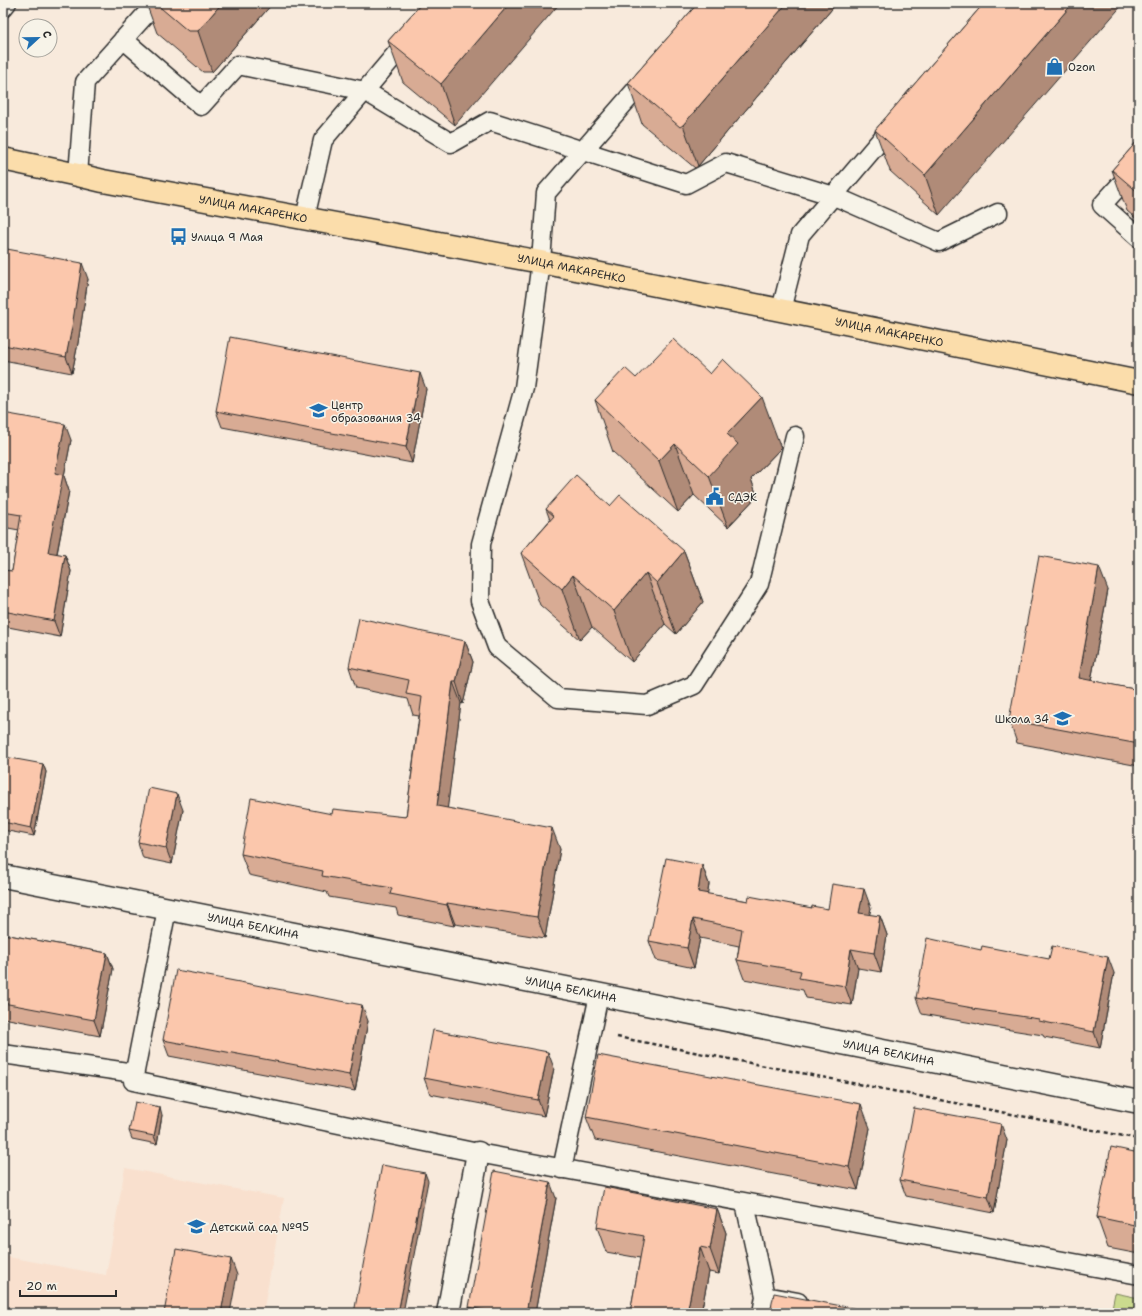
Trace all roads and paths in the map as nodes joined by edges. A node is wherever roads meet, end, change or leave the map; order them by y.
1 (7, 3) edge
2 (156, 3) edge
3 (439, 3) edge
4 (3, 8) edge
5 (123, 40) junction
6 (655, 68) edge
7 (365, 91) junction
8 (905, 111) edge
9 (584, 150) junction
10 (3, 159) edge
11 (1139, 164) edge
12 (78, 175) junction
13 (834, 196) junction
14 (998, 212) dead end
15 (305, 218) junction
16 (1139, 238) edge
17 (541, 262) junction
18 (781, 310) junction
19 (1139, 382) edge
20 (796, 436) dead end
21 (3, 876) edge
22 (167, 909) junction
23 (599, 995) junction
24 (591, 1032) junction
25 (3, 1057) edge
26 (134, 1073) junction
27 (1139, 1102) edge
28 (1139, 1139) edge
29 (478, 1153) junction
30 (562, 1169) junction
31 (746, 1203) junction
32 (1139, 1275) edge
33 (765, 1296) junction
34 (811, 1304) edge
35 (448, 1313) edge
36 (762, 1313) edge

1 - 4 lane
2 - 5 lane
3 - 7 lane
5 - 7 lane
5 - 12 lane
6 - 9 lane
7 - 9 lane
7 - 15 lane
8 - 13 lane
9 - 13 lane
9 - 17 lane
10 - 12 main road, УЛИЦА МАКАРЕНКО
11 - 16 lane
12 - 15 main road, УЛИЦА МАКАРЕНКО
13 - 14 lane
13 - 18 lane
15 - 17 main road, УЛИЦА МАКАРЕНКО
17 - 18 main road, УЛИЦА МАКАРЕНКО
17 - 20 lane
18 - 19 main road, УЛИЦА МАКАРЕНКО
21 - 22 street, УЛИЦА БЕЛКИНА
22 - 23 street, УЛИЦА БЕЛКИНА
22 - 26 lane
23 - 24 lane
23 - 27 street, УЛИЦА БЕЛКИНА
24 - 28 path
24 - 30 lane
25 - 26 lane
26 - 29 lane
29 - 30 lane
29 - 35 street
30 - 31 lane
31 - 32 lane
31 - 33 lane
33 - 34 lane
33 - 36 lane

